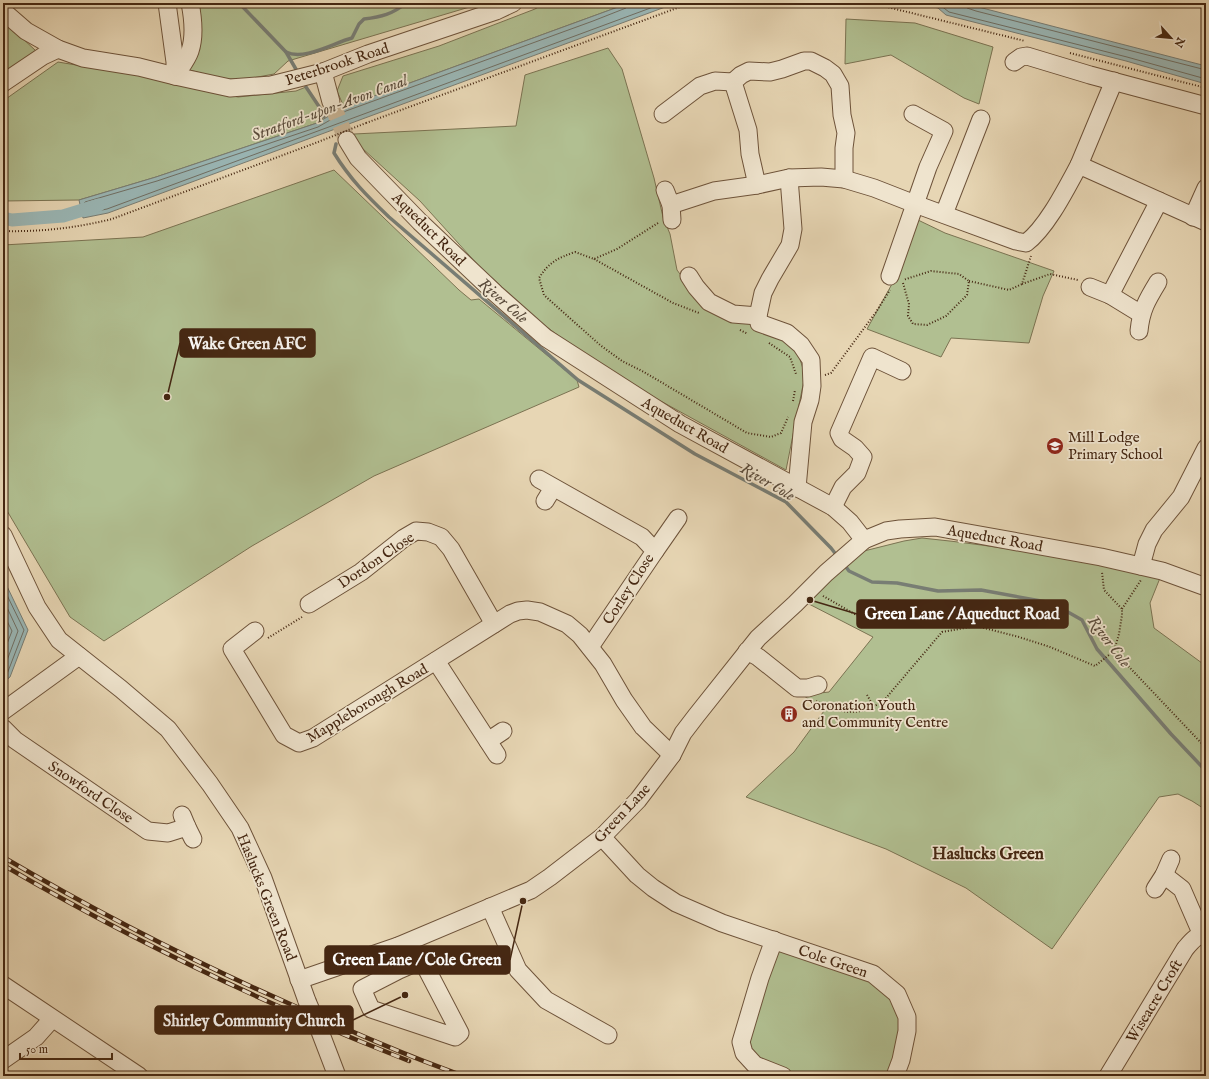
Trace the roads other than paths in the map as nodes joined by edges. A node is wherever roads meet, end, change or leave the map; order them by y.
1 (167, 3) edge
2 (190, 3) edge
3 (513, 3) edge
4 (3, 11) edge
5 (58, 49) junction
6 (1014, 62) dead end
7 (323, 72) junction
8 (175, 76) junction
9 (1114, 81) junction
10 (733, 82) junction
11 (3, 83) edge
12 (331, 102) tunnel mouth
13 (1206, 106) edge
14 (662, 114) dead end
15 (913, 114) dead end
16 (981, 118) dead end
17 (347, 140) tunnel mouth
18 (1079, 165) junction
19 (789, 178) junction
20 (844, 179) junction
21 (757, 185) junction
22 (1206, 188) edge
23 (1159, 201) junction
24 (915, 204) junction
25 (670, 208) road end
26 (944, 214) junction
27 (1199, 220) edge
28 (689, 276) dead end
29 (895, 281) road end
30 (1158, 282) dead end
31 (1090, 287) road end
32 (1110, 295) junction
33 (1141, 314) junction
34 (758, 316) junction
35 (1139, 331) dead end
36 (902, 371) dead end
37 (1206, 448) edge
38 (539, 478) dead end
39 (797, 488) junction
40 (833, 507) junction
41 (678, 518) dead end
42 (3, 535) edge
43 (864, 540) junction
44 (655, 551) junction
45 (1146, 567) junction
46 (1206, 587) edge
47 (309, 604) road end
48 (494, 624) junction
49 (255, 631) road end
50 (590, 647) junction
51 (747, 651) junction
52 (79, 656) junction
53 (436, 661) junction
54 (818, 685) dead end
55 (3, 711) edge
56 (3, 728) edge
57 (503, 731) dead end
58 (488, 741) junction
59 (497, 755) dead end
60 (672, 755) junction
61 (188, 827) dead end
62 (602, 837) junction
63 (1171, 859) dead end
64 (490, 907) junction
65 (1204, 934) edge
66 (774, 940) junction
67 (398, 946) junction
68 (400, 970) junction
69 (299, 980) junction
70 (3, 985) edge
71 (52, 1019) junction
72 (608, 1035) dead end
73 (3, 1060) edge
74 (139, 1076) edge
75 (337, 1076) edge
76 (783, 1076) edge
77 (895, 1076) edge
78 (1108, 1076) edge

1 - 8 street
2 - 8 street
3 - 7 street, Peterbrook Road
4 - 5 street, Peterbrook Road
5 - 8 street, Peterbrook Road
5 - 11 street
6 - 9 street
7 - 8 street, Peterbrook Road
7 - 12 street
9 - 13 street
9 - 18 street
10 - 14 street
10 - 20 street
10 - 21 street
15 - 24 street
16 - 26 street
17 - 39 street, Aqueduct Road
18 - 23 street
18 - 26 street
19 - 20 street
19 - 21 street
19 - 34 street
20 - 24 street
21 - 25 street
22 - 27 street
23 - 27 street
23 - 32 street
24 - 26 street
24 - 29 street
28 - 34 street
30 - 33 street
31 - 32 street
32 - 33 street
33 - 35 street
34 - 39 street
36 - 40 street
37 - 45 street
38 - 44 street, Corley Close
39 - 40 street, Aqueduct Road
40 - 43 street, Aqueduct Road
41 - 44 street
42 - 52 street, Haslucks Green Road
43 - 45 street, Aqueduct Road
43 - 51 street, Green Lane
44 - 50 street, Corley Close
45 - 46 street, Aqueduct Road
47 - 48 street, Dordon Close
48 - 50 street, Mappleborough Road
48 - 53 street, Mappleborough Road
49 - 53 street, Mappleborough Road
50 - 60 street, Mappleborough Road
51 - 54 street
51 - 60 street, Green Lane
52 - 55 street
52 - 69 street, Haslucks Green Road
53 - 58 street, Mappleborough Road
56 - 61 street, Snowford Close
57 - 58 street
58 - 59 street, Mappleborough Road
60 - 62 street, Green Lane
62 - 64 street, Green Lane
62 - 66 street, Cole Green
63 - 65 street
64 - 67 street, Green Lane
64 - 72 street
65 - 78 street, Wiseacre Croft
66 - 76 street
66 - 77 street, Cole Green
67 - 68 street
67 - 69 street, Green Lane
68 - 68 street
69 - 75 street, Haslucks Green Road, bridge
70 - 71 street
71 - 73 street
71 - 74 street

